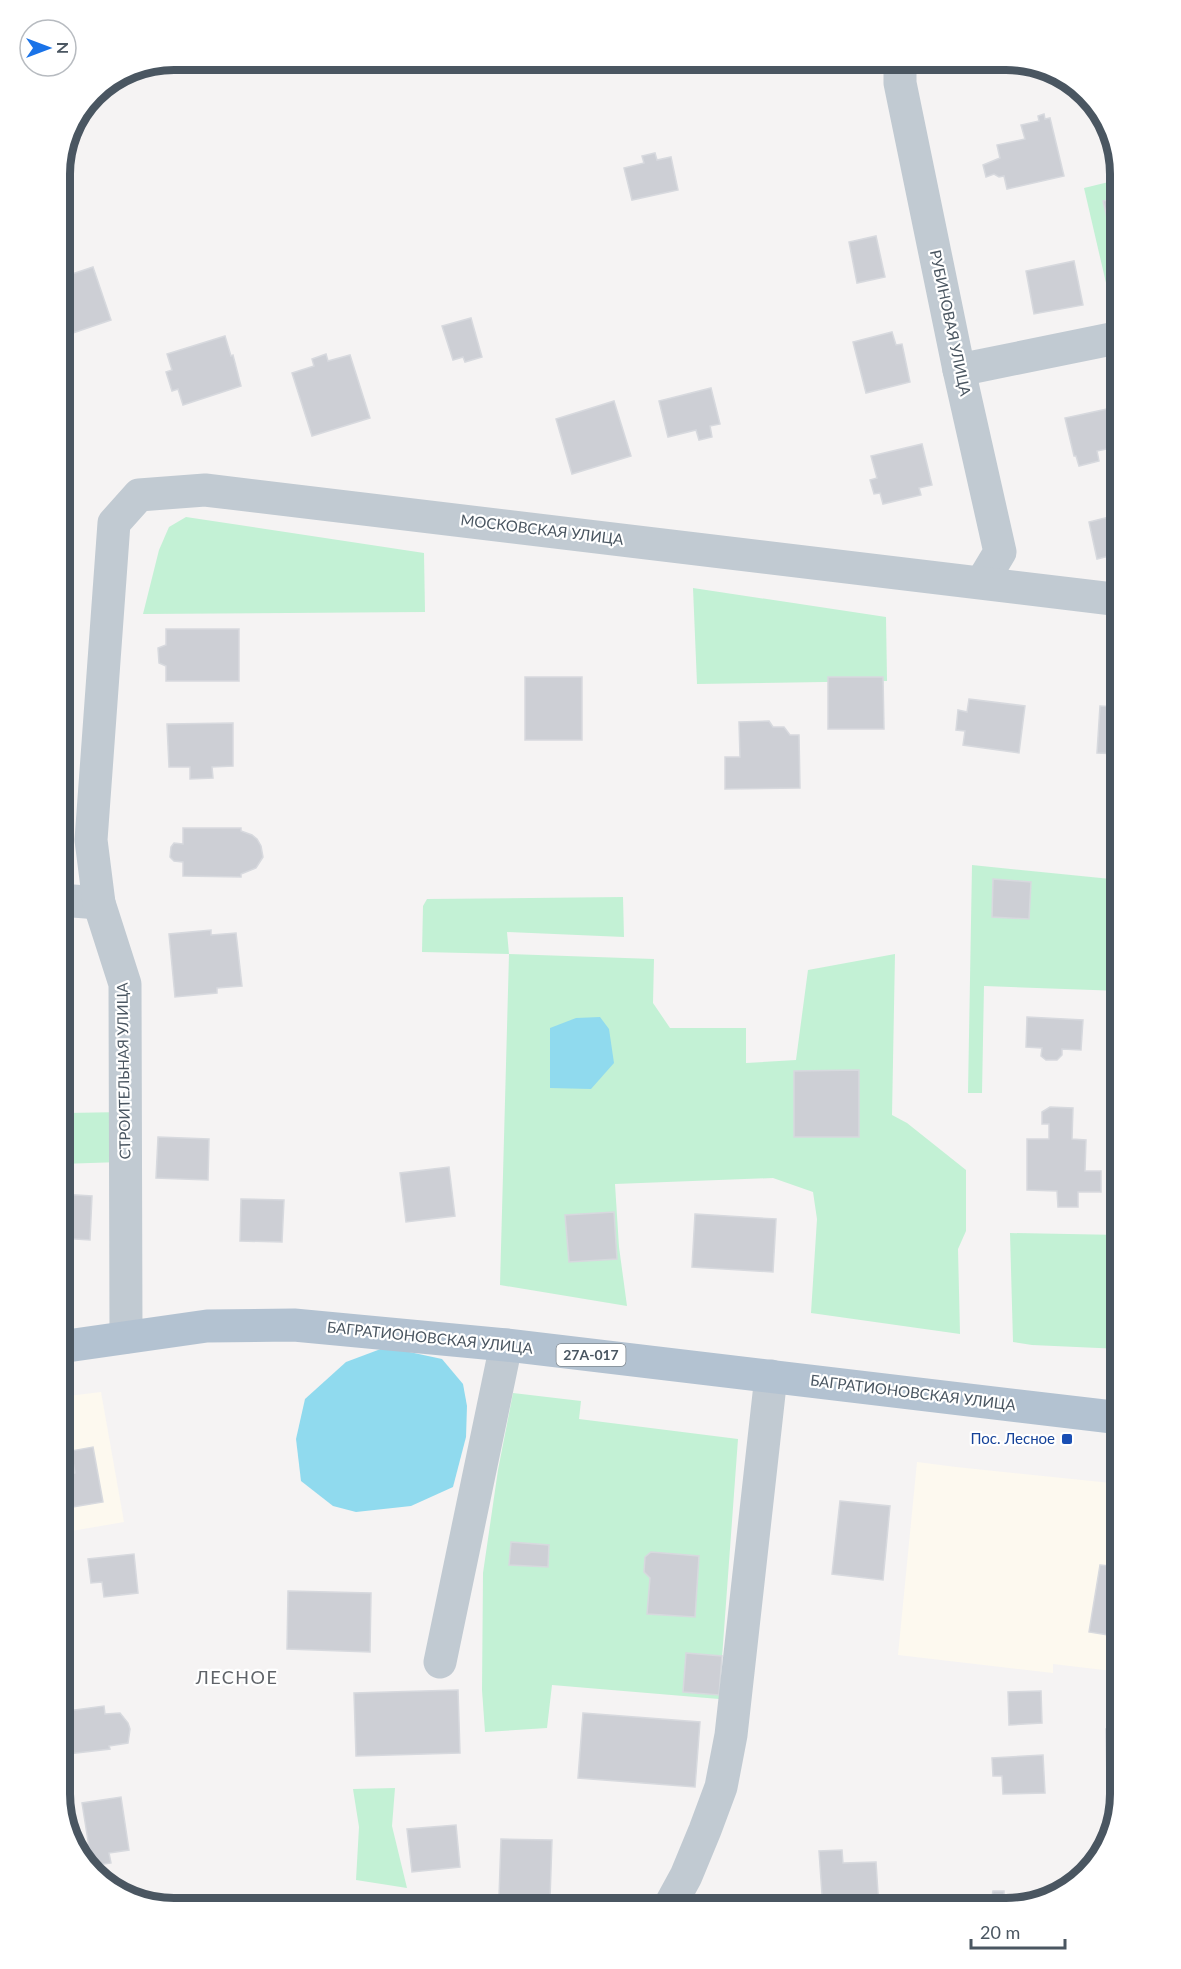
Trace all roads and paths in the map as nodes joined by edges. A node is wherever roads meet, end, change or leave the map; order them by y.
1 (900, 71) edge
2 (1110, 339) edge
3 (959, 370) junction
4 (114, 523) joint
5 (982, 582) junction
6 (1110, 599) edge
7 (71, 901) edge
8 (99, 903) junction
9 (126, 1337) junction
10 (70, 1345) edge
11 (506, 1345) junction
12 (771, 1376) junction
13 (1110, 1417) edge
14 (440, 1662) dead end
15 (674, 1898) edge

1 - 3 street, РУБИНОВАЯ УЛИЦА
2 - 3 street
3 - 5 street, РУБИНОВАЯ УЛИЦА
4 - 5 street, МОСКОВСКАЯ УЛИЦА
4 - 8 street, СТРОИТЕЛЬНАЯ УЛИЦА
5 - 6 street, МОСКОВСКАЯ УЛИЦА
7 - 8 street
8 - 9 street, СТРОИТЕЛЬНАЯ УЛИЦА
9 - 10 main road, БАГРАТИОНОВСКАЯ УЛИЦА / 27А-017
9 - 11 main road, БАГРАТИОНОВСКАЯ УЛИЦА / 27А-017
11 - 12 main road, БАГРАТИОНОВСКАЯ УЛИЦА / 27А-017
11 - 14 street
12 - 13 main road, БАГРАТИОНОВСКАЯ УЛИЦА / 27А-017
12 - 15 street

